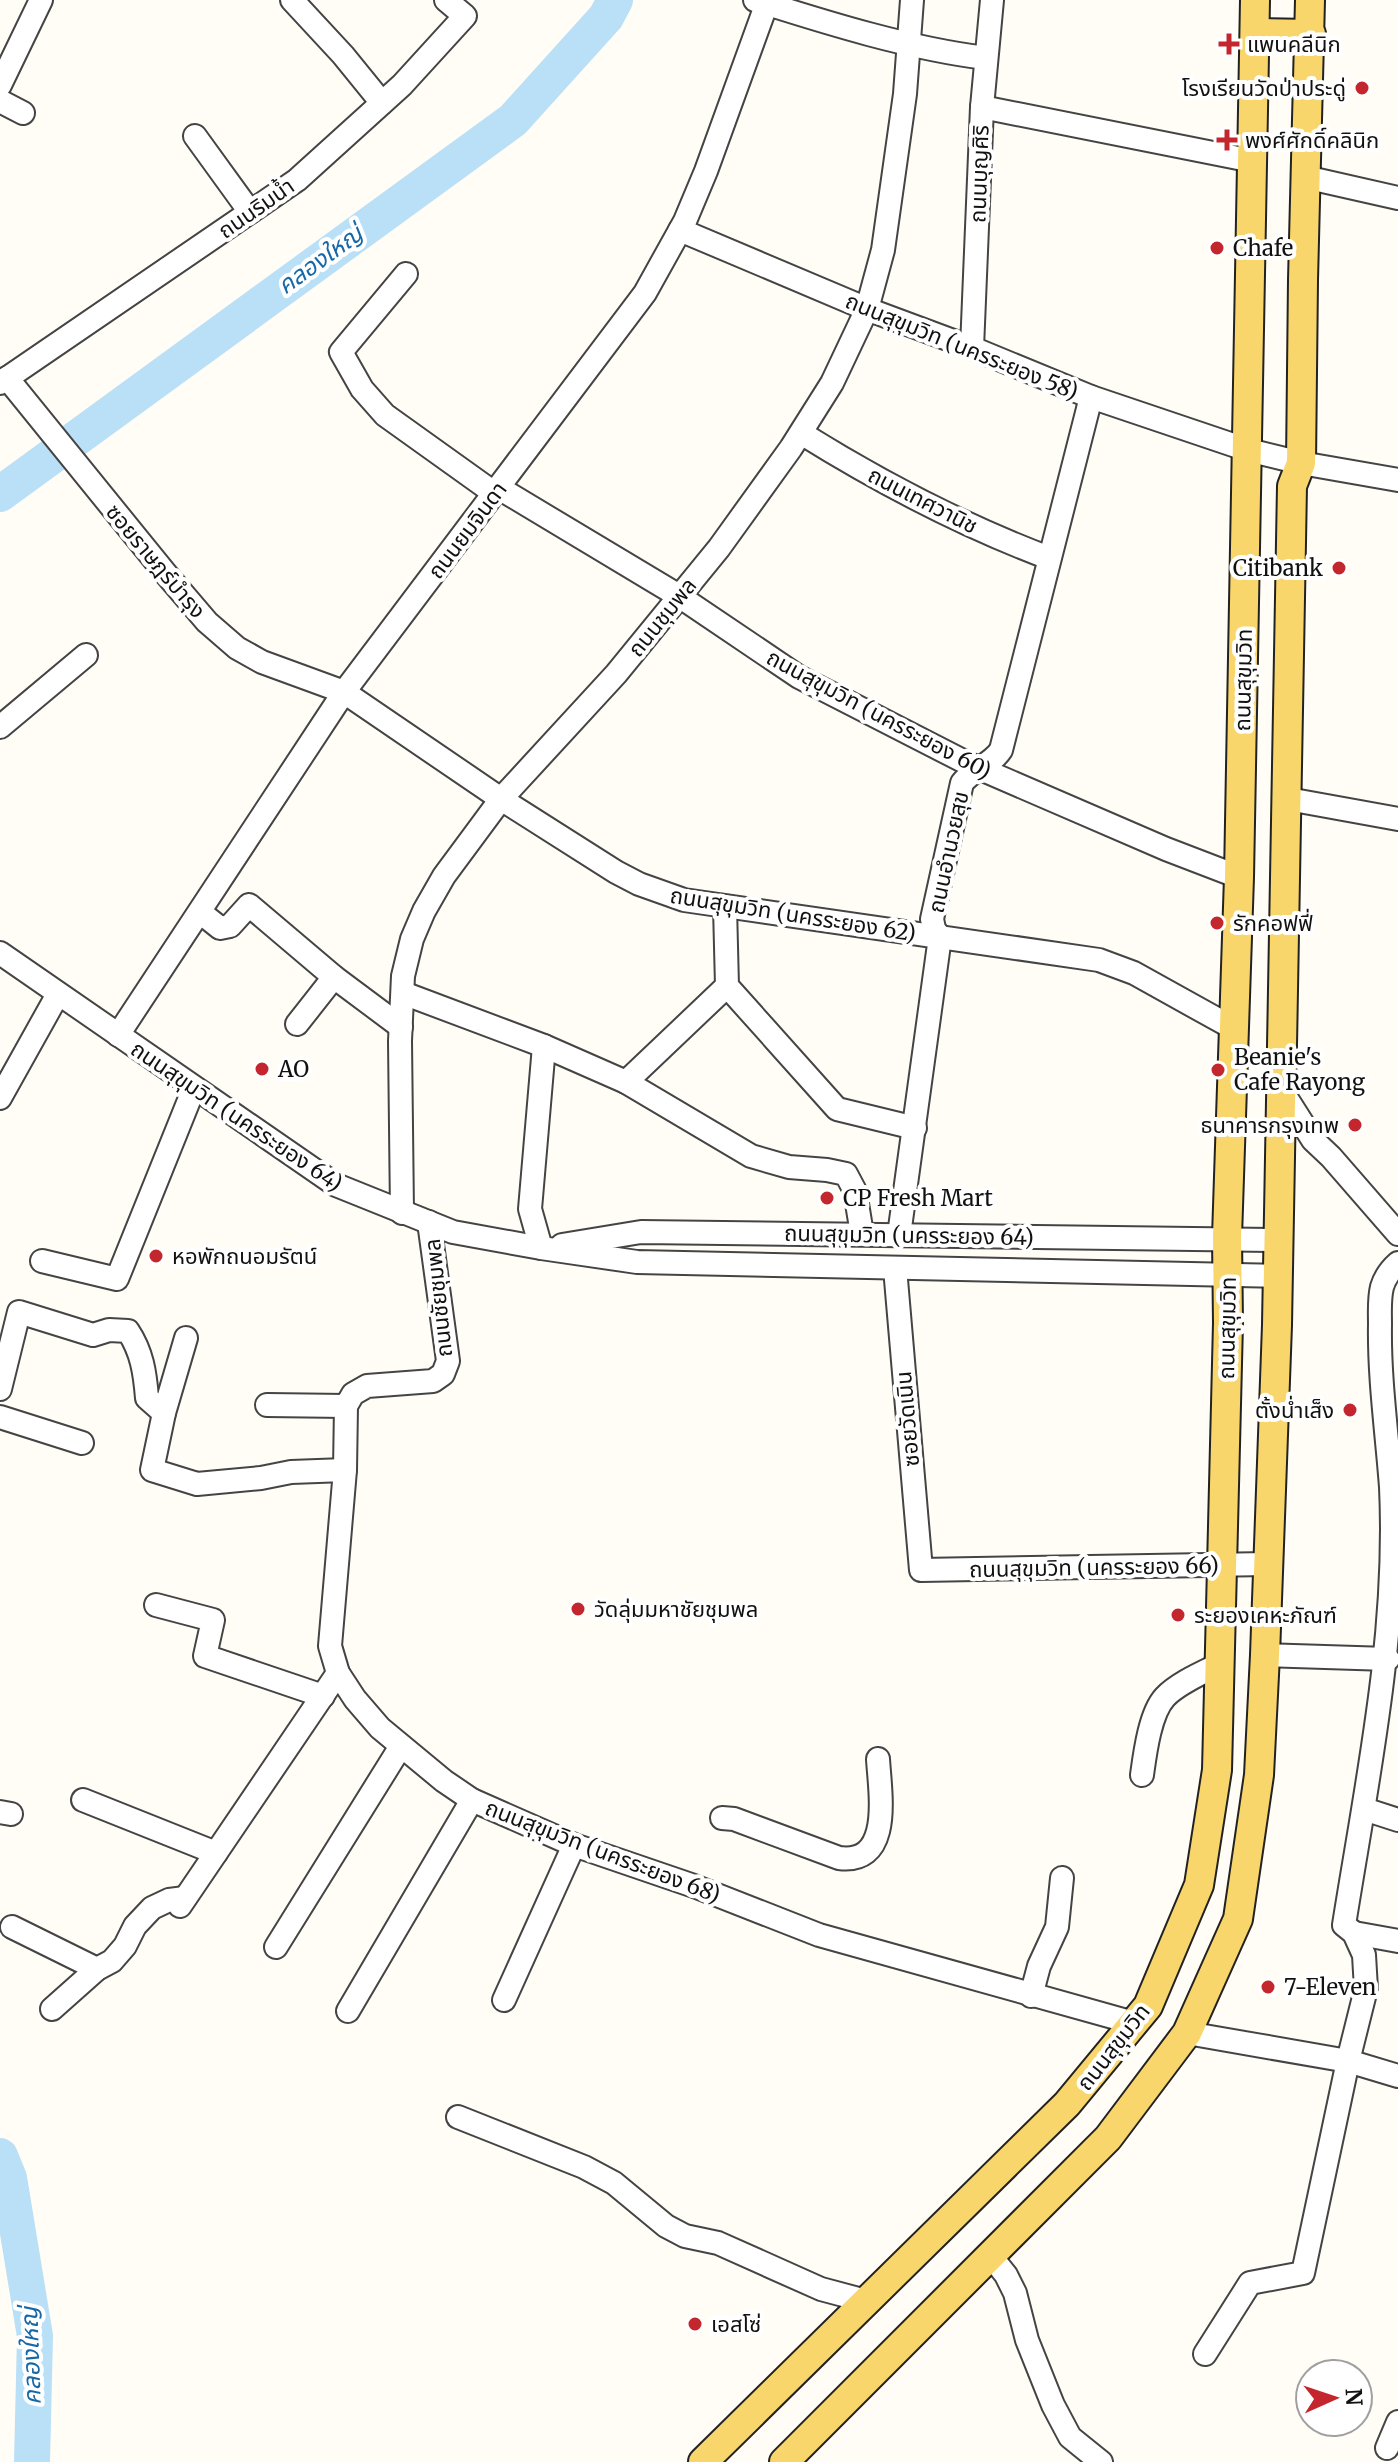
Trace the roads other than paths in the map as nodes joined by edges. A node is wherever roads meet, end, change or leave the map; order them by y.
1 (41, 0) edge
2 (292, 0) edge
3 (446, 0) edge
4 (912, 0) edge
5 (992, 0) edge
6 (1255, 0) edge
7 (1310, 0) edge
8 (763, 1) edge
9 (1255, 33) junction
10 (1311, 34) junction
11 (909, 44) junction
12 (986, 58) junction
13 (0, 85) edge
14 (0, 101) edge
15 (382, 103) junction
16 (982, 107) junction
17 (23, 113) dead end
18 (195, 136) dead end
19 (1253, 161) junction
20 (1305, 177) junction
21 (1398, 198) edge
22 (250, 212) junction
23 (680, 230) junction
24 (406, 274) dead end
25 (867, 309) junction
26 (972, 348) junction
27 (3, 380) edge
28 (1091, 397) junction
29 (801, 433) junction
30 (1248, 450) junction
31 (1301, 463) junction
32 (1398, 480) edge
33 (496, 490) junction
34 (1049, 558) junction
35 (679, 596) junction
36 (86, 655) dead end
37 (344, 692) junction
38 (0, 727) edge
39 (981, 769) junction
40 (1241, 796) junction
41 (501, 799) junction
42 (1288, 799) junction
43 (1398, 819) edge
44 (1239, 877) junction
45 (725, 907) junction
46 (200, 912) junction
47 (940, 937) junction
48 (0, 953) edge
49 (334, 977) junction
50 (727, 986) junction
51 (403, 993) junction
52 (58, 994) junction
53 (297, 1024) dead end
54 (401, 1027) junction
55 (1233, 1028) junction
56 (118, 1035) junction
57 (544, 1046) junction
58 (626, 1082) junction
59 (194, 1088) junction
60 (1280, 1088) junction
61 (0, 1098) edge
62 (915, 1128) junction
63 (402, 1213) junction
64 (429, 1222) junction
65 (862, 1234) junction
66 (1398, 1234) edge
67 (899, 1235) junction
68 (1227, 1239) junction
69 (1279, 1240) junction
70 (541, 1248) junction
71 (42, 1261) dead end
72 (1398, 1263) edge
73 (895, 1268) junction
74 (1228, 1274) junction
75 (1278, 1276) junction
76 (8, 1320) edge
77 (186, 1338) dead end
78 (0, 1389) edge
79 (267, 1405) dead end
80 (346, 1406) junction
81 (164, 1413) junction
82 (0, 1417) edge
83 (82, 1443) dead end
84 (345, 1470) junction
85 (1267, 1564) junction
86 (1223, 1565) junction
87 (921, 1570) joint
88 (156, 1605) dead end
89 (1265, 1655) junction
90 (1220, 1664) junction
91 (338, 1673) junction
92 (1390, 1676) edge
93 (323, 1696) junction
94 (401, 1746) junction
95 (878, 1759) dead end
96 (1142, 1775) dead end
97 (83, 1800) dead end
98 (472, 1800) junction
99 (1364, 1809) junction
100 (722, 1818) dead end
101 (1398, 1820) edge
102 (574, 1845) junction
103 (216, 1853) junction
104 (1062, 1878) dead end
105 (12, 1927) dead end
106 (1354, 1933) junction
107 (1398, 1941) edge
108 (276, 1947) dead end
109 (97, 1969) junction
110 (1031, 1996) junction
111 (504, 2000) dead end
112 (52, 2009) dead end
113 (348, 2011) dead end
114 (1134, 2023) junction
115 (1187, 2033) junction
116 (1348, 2061) junction
117 (1398, 2076) edge
118 (458, 2117) dead end
119 (990, 2255) junction
120 (866, 2301) junction
121 (1205, 2354) dead end
122 (1398, 2422) edge
123 (1387, 2448) dead end
124 (703, 2462) edge
125 (784, 2462) edge
126 (1101, 2462) edge

1 - 13 street
2 - 15 street
3 - 15 street, ถนนริมน้ำ
4 - 11 street, ถนนชุมพล
5 - 12 street, ถนนบุญศิริ
6 - 9 main road, ถนนสุขุมวิท
7 - 10 main road
8 - 11 street
8 - 23 street, ถนนยมจินดา
9 - 10 main road
9 - 19 main road, ถนนสุขุมวิท
10 - 20 main road
11 - 12 street
11 - 25 street, ถนนชุมพล
12 - 16 street, ถนนบุญศิริ
14 - 17 street
15 - 22 street, ถนนริมน้ำ
16 - 19 street
16 - 26 street, ถนนบุญศิริ
18 - 22 street
19 - 30 main road, ถนนสุขุมวิท
20 - 21 street
20 - 31 main road
22 - 27 street, ถนนริมน้ำ
23 - 25 street, ถนนสุขุมวิท (นครระยอง 58)
23 - 33 street, ถนนยมจินดา
24 - 33 street, ถนนสุขุมวิท (นครระยอง 60)
25 - 26 street, ถนนสุขุมวิท (นครระยอง 58)
25 - 29 street, ถนนชุมพล
26 - 28 street, ถนนสุขุมวิท (นครระยอง 58)
27 - 37 street, ซอยราษฎร์บำรุง
28 - 30 street, ถนนสุขุมวิท (นครระยอง 58)
28 - 34 street, ถนนอำนวยสุข
29 - 34 street, ถนนเทศวานิช
29 - 35 street, ถนนชุมพล
30 - 31 street, ถนนสุขุมวิท (นครระยอง 58)
30 - 40 main road, ถนนสุขุมวิท
31 - 32 street, ถนนสุขุมวิท (นครระยอง 58)
31 - 42 main road
33 - 35 street, ถนนสุขุมวิท (นครระยอง 60)
33 - 37 street, ถนนยมจินดา
34 - 39 street, ถนนอำนวยสุข
35 - 39 street, ถนนสุขุมวิท (นครระยอง 60)
35 - 41 street, ถนนชุมพล
36 - 38 street
37 - 41 street, ถนนสุขุมวิท (นครระยอง 62)
37 - 46 street, ถนนยมจินดา
39 - 44 street, ถนนสุขุมวิท (นครระยอง 60)
39 - 47 street, ถนนอำนวยสุข
40 - 42 main road
40 - 44 main road, ถนนสุขุมวิท
41 - 45 street, ถนนสุขุมวิท (นครระยอง 62)
41 - 51 street, ถนนชุมพล
42 - 43 street
42 - 60 main road
44 - 55 main road, ถนนสุขุมวิท
45 - 47 street, ถนนสุขุมวิท (นครระยอง 62)
45 - 50 street
46 - 49 street
46 - 56 street, ถนนยมจินดา
47 - 55 street, ถนนสุขุมวิท (นครระยอง 62)
47 - 62 street, ถนนอำนวยสุข
48 - 52 street, ถนนสุขุมวิท (นครระยอง 64)
49 - 53 street
49 - 54 street
50 - 58 street
50 - 62 street
51 - 54 street, ถนนชุมพล
51 - 57 street
52 - 56 street, ถนนสุขุมวิท (นครระยอง 64)
52 - 61 street
54 - 63 street, ถนนชุมพล
55 - 68 main road, ถนนสุขุมวิท
56 - 59 street, ถนนสุขุมวิท (นครระยอง 64)
57 - 58 street
57 - 70 street
58 - 65 street
59 - 63 street, ถนนสุขุมวิท (นครระยอง 64)
59 - 71 street
60 - 66 street
60 - 69 main road
62 - 67 street, ถนนอำนวยสุข
63 - 64 street, ถนนสุขุมวิท (นครระยอง 64)
64 - 70 street, ถนนสุขุมวิท (นครระยอง 64)
64 - 80 street, ถนนชัยชุมพล
65 - 67 street, ถนนสุขุมวิท (นครระยอง 64)
65 - 70 street, ถนนสุขุมวิท (นครระยอง 64)
67 - 68 street, ถนนสุขุมวิท (นครระยอง 64)
68 - 69 street, ถนนสุขุมวิท (นครระยอง 64)
68 - 74 main road, ถนนสุขุมวิท
69 - 75 main road
70 - 73 street, ถนนสุขุมวิท (นครระยอง 64)
72 - 92 street
73 - 74 street, ถนนสุขุมวิท (นครระยอง 64)
73 - 87 street, ซอยวัดเนิน
74 - 75 street, ถนนสุขุมวิท (นครระยอง 64)
74 - 86 main road, ถนนสุขุมวิท
75 - 85 main road
76 - 78 street
76 - 81 street
77 - 81 street
79 - 80 street
80 - 84 street, ถนนสุขุมวิท (นครระยอง 68)
81 - 84 street
82 - 83 street
84 - 91 street, ถนนสุขุมวิท (นครระยอง 68)
85 - 86 street, ถนนสุขุมวิท (นครระยอง 66)
85 - 89 main road
86 - 87 street, ถนนสุขุมวิท (นครระยอง 66)
86 - 90 main road, ถนนสุขุมวิท
88 - 93 street
89 - 92 street
89 - 115 main road
90 - 96 street
90 - 114 main road, ถนนสุขุมวิท
91 - 93 street
91 - 94 street, ถนนสุขุมวิท (นครระยอง 68)
92 - 99 street
93 - 103 street
94 - 98 street, ถนนสุขุมวิท (นครระยอง 68)
94 - 108 street
95 - 100 street
97 - 103 street
98 - 102 street, ถนนสุขุมวิท (นครระยอง 68)
98 - 113 street
99 - 101 street
99 - 106 street
102 - 110 street, ถนนสุขุมวิท (นครระยอง 68)
102 - 111 street
103 - 109 street
104 - 110 street
105 - 109 street
106 - 107 street
106 - 116 street
109 - 112 street
110 - 114 street, ถนนสุขุมวิท (นครระยอง 68)
114 - 120 main road, ถนนสุขุมวิท
115 - 116 street
115 - 119 main road
116 - 117 street
116 - 121 street
118 - 120 street
119 - 125 main road
119 - 126 street
120 - 124 main road, ถนนสุขุมวิท
122 - 123 street

